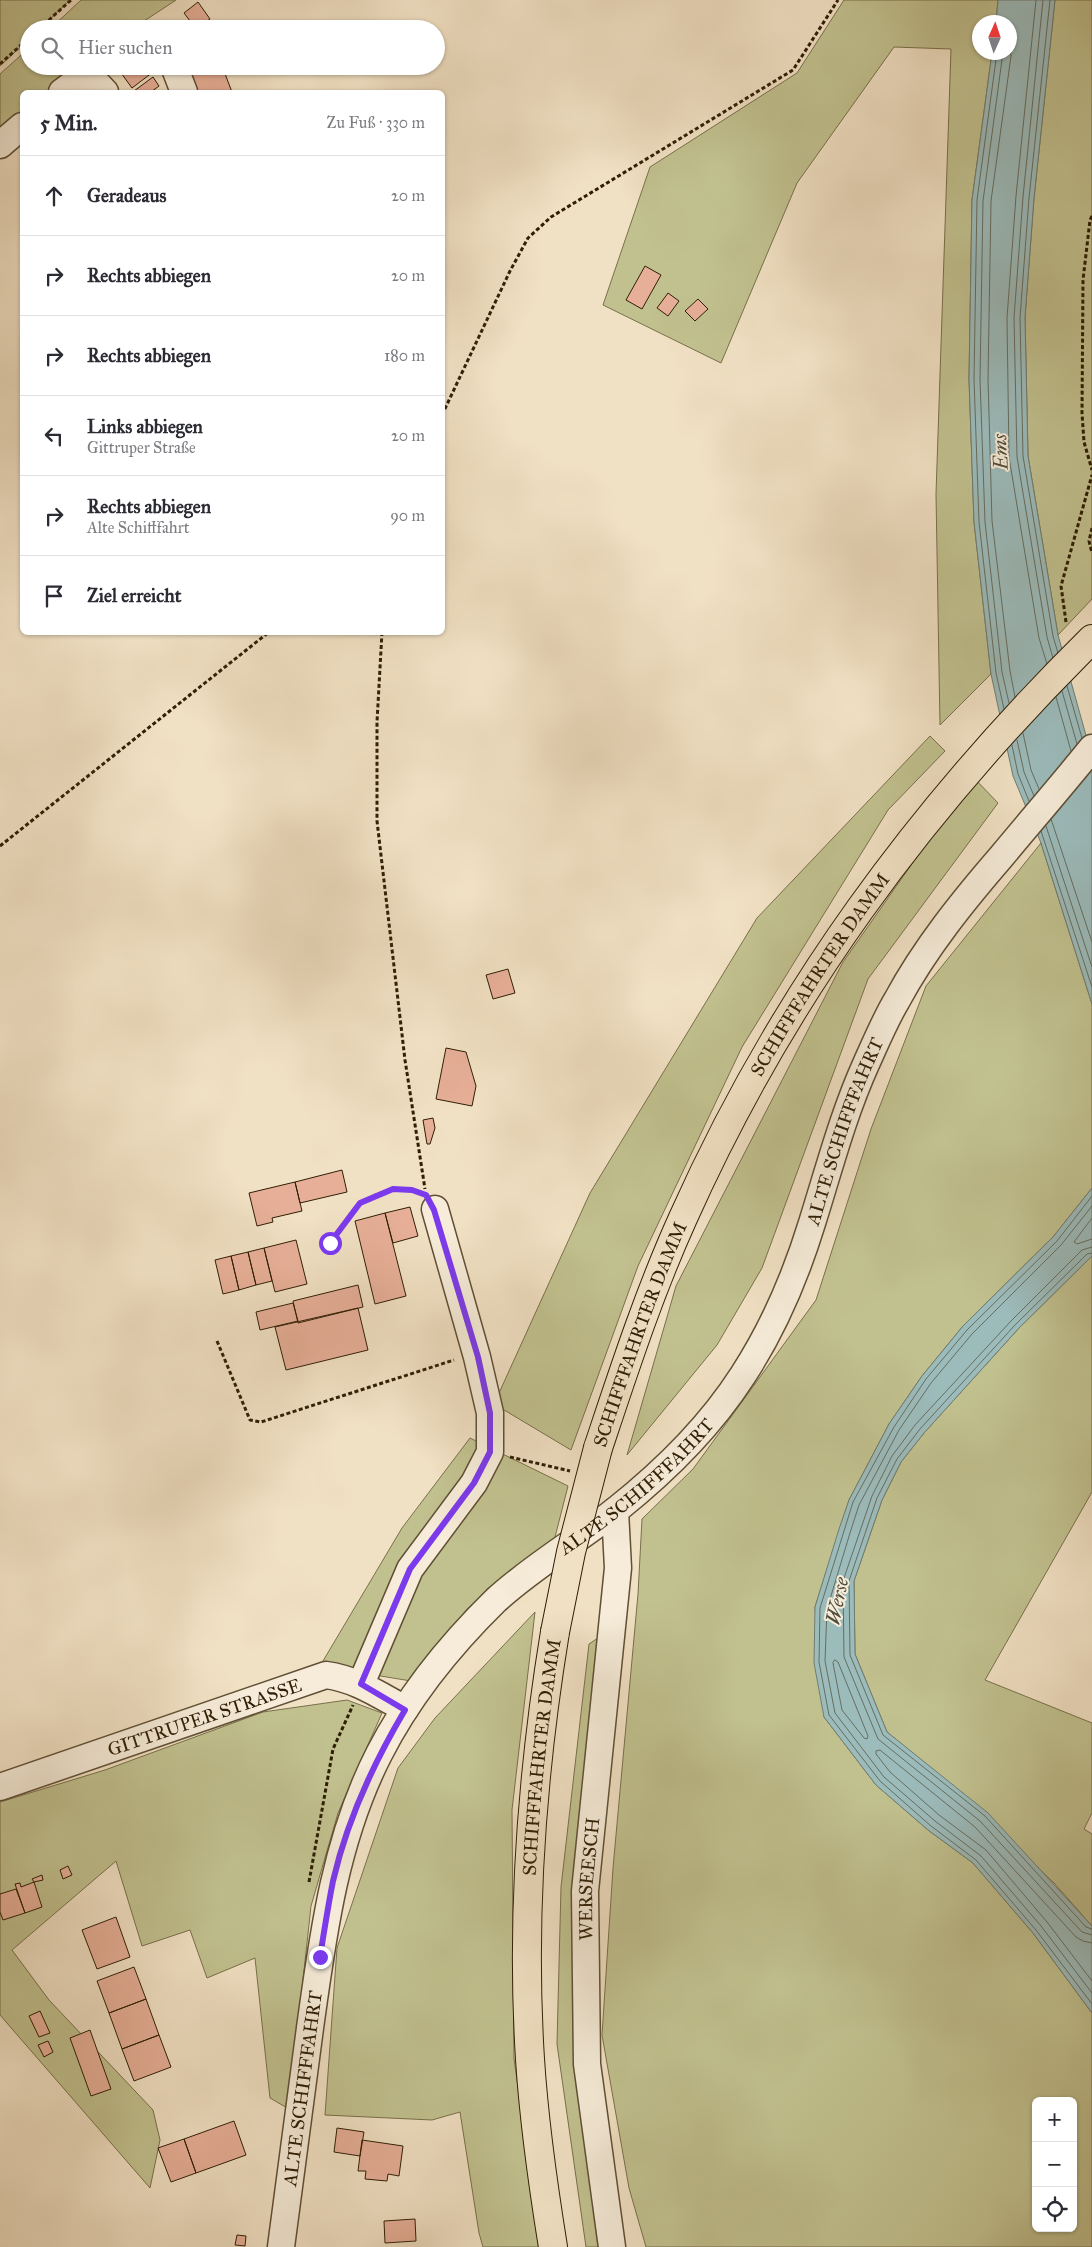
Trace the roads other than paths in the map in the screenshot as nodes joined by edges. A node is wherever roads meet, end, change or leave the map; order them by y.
1 (177, 75) edge
2 (97, 78) edge
3 (67, 90) edge
4 (183, 90) edge
5 (20, 128) edge
6 (0, 145) edge
7 (1092, 639) edge
8 (1092, 748) edge
9 (434, 1210) dead end
10 (615, 1511) junction
11 (361, 1684) junction
12 (405, 1710) junction
13 (0, 1787) edge
14 (281, 2247) edge
15 (553, 2247) edge
16 (612, 2247) edge

1 - 4 street
2 - 3 street
5 - 6 street
7 - 15 highway, SCHIFFFAHRTER DAMM, bridge
8 - 10 street, ALTE SCHIFFFAHRT
9 - 11 street
10 - 12 street, ALTE SCHIFFFAHRT
10 - 16 street, WERSEESCH
11 - 12 street, GITTRUPER STRASSE
11 - 13 street, GITTRUPER STRASSE
12 - 14 street, ALTE SCHIFFFAHRT

